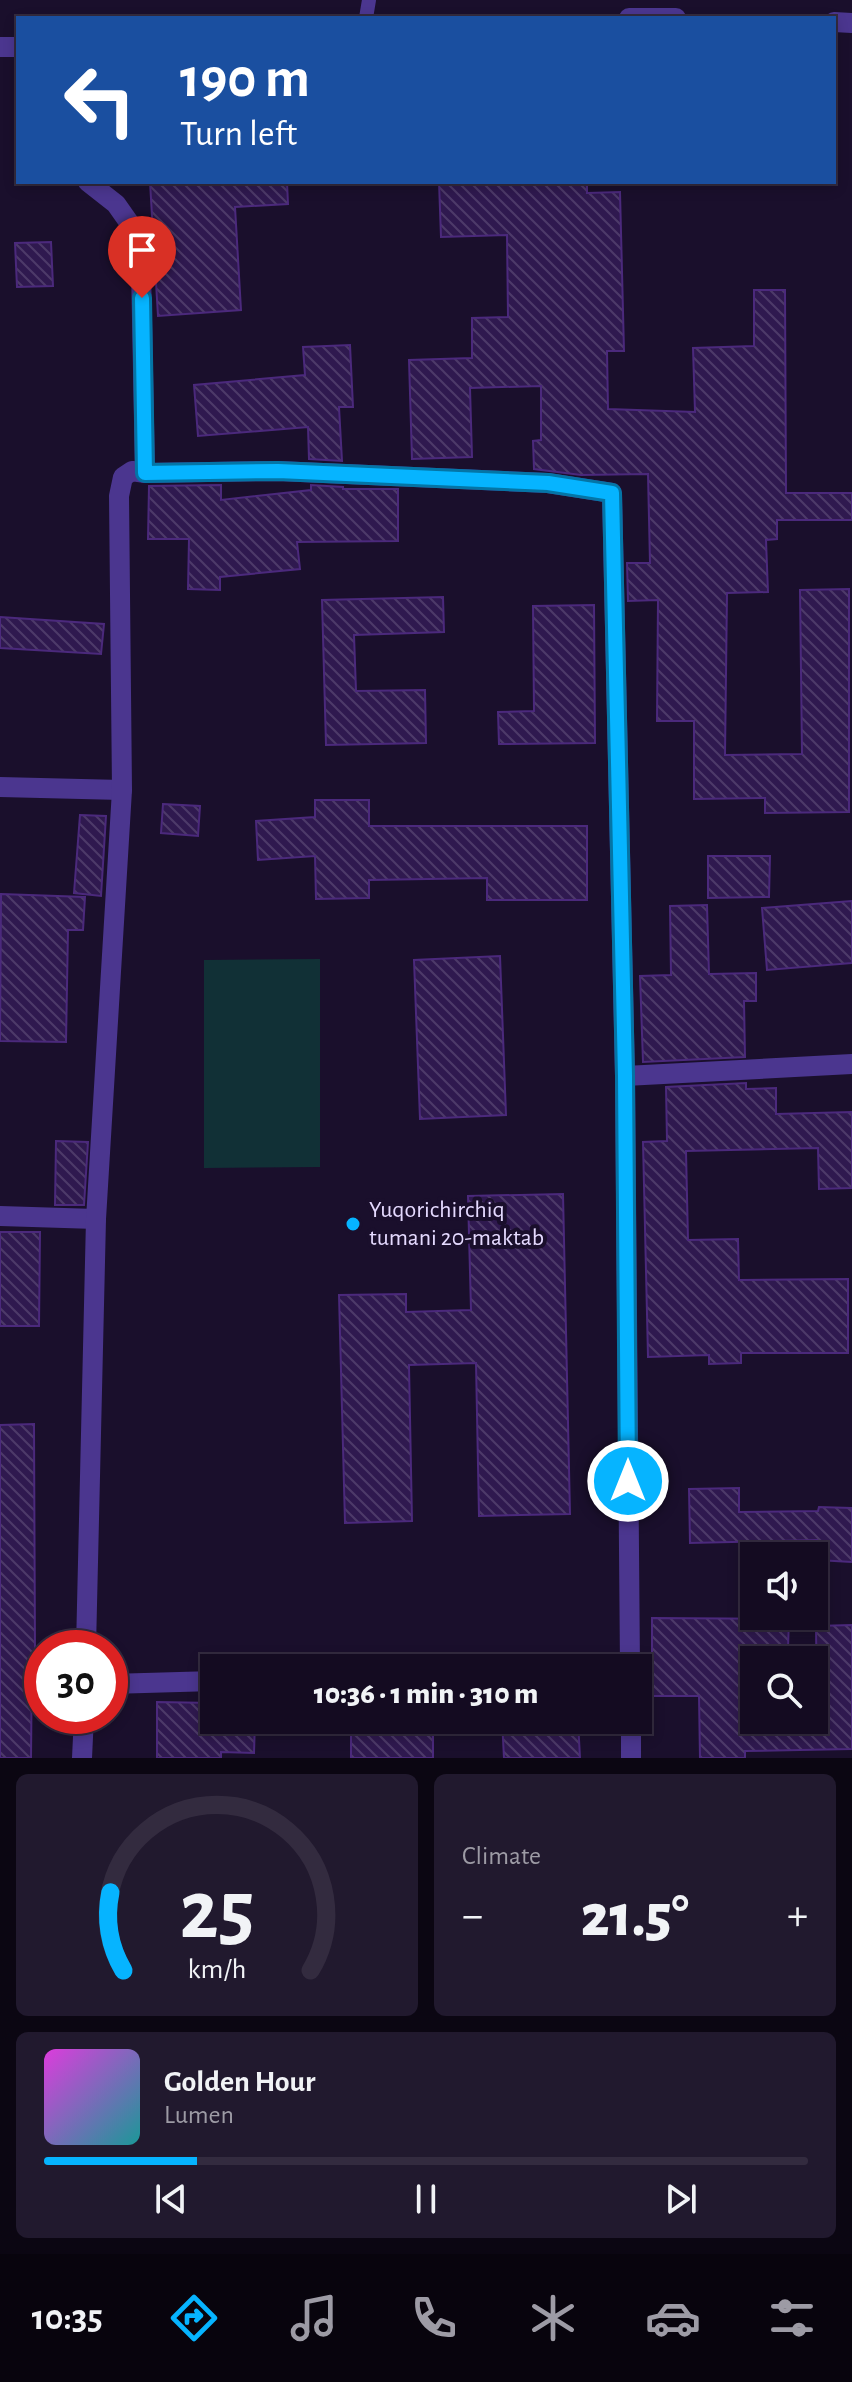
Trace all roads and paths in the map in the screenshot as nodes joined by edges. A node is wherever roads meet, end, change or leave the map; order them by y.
1 (91, 184) edge
2 (145, 473) junction
3 (0, 787) edge
4 (122, 790) junction
5 (852, 1064) edge
6 (625, 1076) junction
7 (0, 1216) edge
8 (96, 1219) junction
9 (86, 1630) edge
10 (630, 1654) edge
11 (200, 1681) edge
12 (128, 1683) edge
13 (83, 1734) edge
14 (631, 1734) edge
15 (82, 1758) edge
16 (631, 1758) edge

1 - 2 street
2 - 4 street
2 - 6 street
3 - 4 street
4 - 8 street
5 - 6 street
6 - 10 street
7 - 8 street
8 - 9 street
11 - 12 street
13 - 15 street
14 - 16 street

